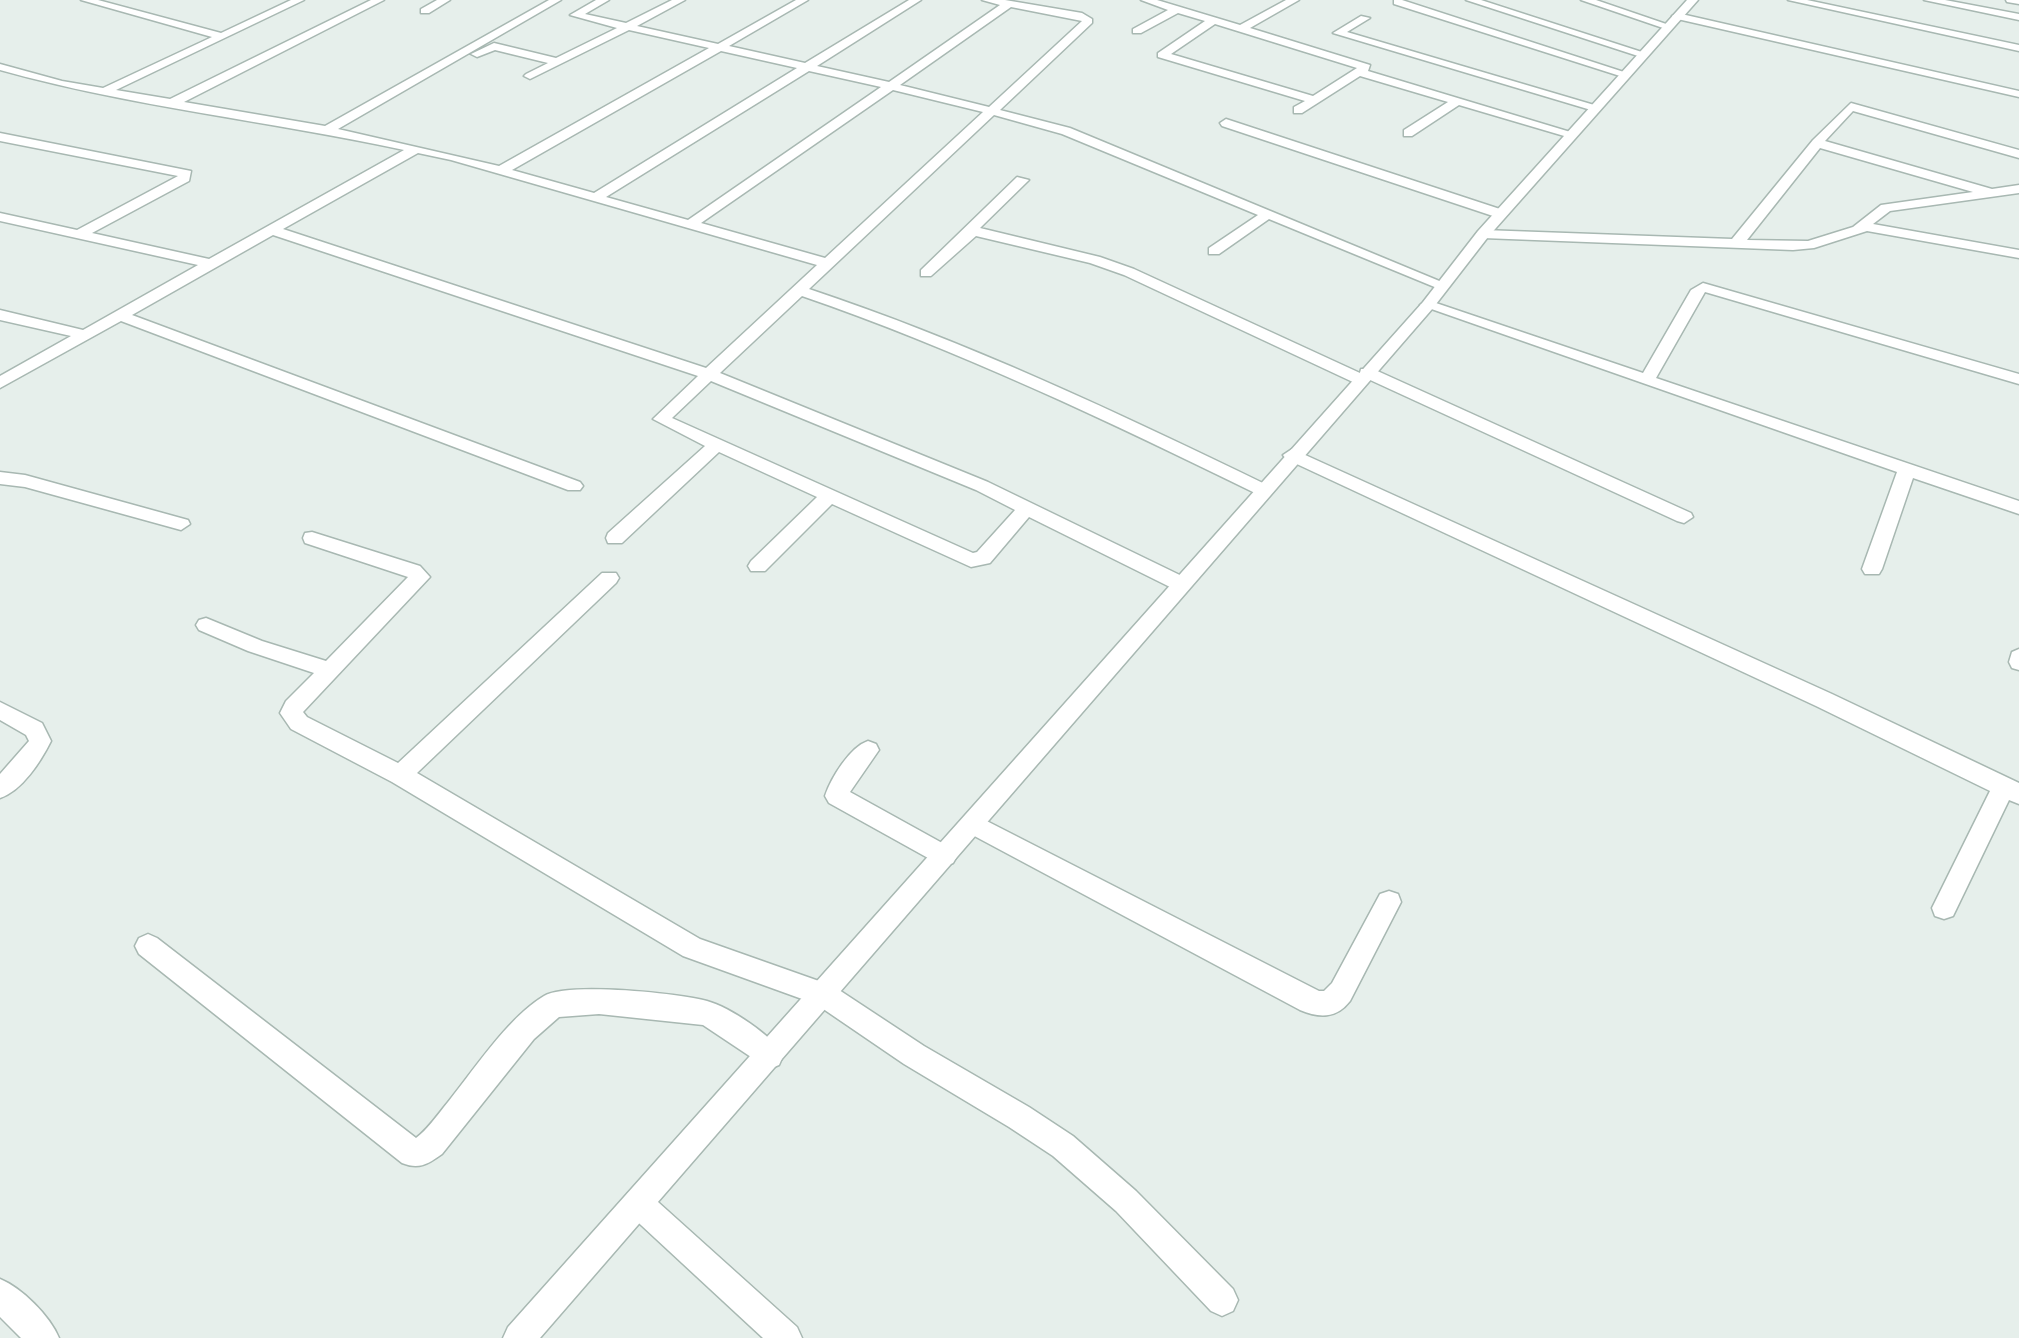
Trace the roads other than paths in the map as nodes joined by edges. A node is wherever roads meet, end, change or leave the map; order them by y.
1 (86, 0) edge
2 (299, 0) edge
3 (379, 0) edge
4 (445, 0) edge
5 (556, 0) edge
6 (604, 0) edge
7 (680, 0) edge
8 (803, 0) edge
9 (916, 0) edge
10 (987, 0) edge
11 (1146, 0) edge
12 (1294, 0) edge
13 (1471, 0) edge
14 (1586, 0) edge
15 (1693, 0) edge
16 (1793, 0) edge
17 (1929, 0) edge
18 (2011, 0) edge
19 (2019, 1) edge
20 (1398, 2) dead end
21 (1009, 4) junction
22 (1176, 10) junction
23 (425, 11) dead end
24 (2019, 17) edge
25 (1364, 18) dead end
26 (1213, 22) junction
27 (1664, 22) junction
28 (628, 27) junction
29 (1136, 30) dead end
30 (1239, 30) junction
31 (221, 36) junction
32 (717, 48) junction
33 (2019, 48) edge
34 (1635, 52) junction
35 (472, 57) dead end
36 (558, 62) junction
37 (0, 67) edge
38 (806, 68) junction
39 (1359, 72) junction
40 (1618, 72) junction
41 (530, 76) dead end
42 (887, 86) junction
43 (103, 92) junction
44 (2019, 94) edge
45 (1315, 100) junction
46 (1458, 100) junction
47 (172, 103) junction
48 (1585, 104) junction
49 (1298, 110) dead end
50 (993, 111) junction
51 (1226, 123) dead end
52 (327, 130) junction
53 (1563, 131) junction
54 (1408, 133) dead end
55 (0, 136) edge
56 (1817, 143) junction
57 (416, 149) junction
58 (2019, 154) edge
59 (502, 170) junction
60 (1023, 180) dead end
61 (2019, 189) edge
62 (1989, 192) junction
63 (593, 199) junction
64 (1489, 210) junction
65 (1268, 214) junction
66 (0, 216) edge
67 (690, 225) junction
68 (1859, 228) junction
69 (271, 230) junction
70 (973, 231) junction
71 (80, 234) junction
72 (1483, 234) junction
73 (1736, 244) junction
74 (1214, 251) dead end
75 (2019, 254) edge
76 (211, 264) junction
77 (825, 264) junction
78 (926, 273) dead end
79 (1430, 280) junction
80 (798, 290) junction
81 (1428, 305) junction
82 (0, 315) edge
83 (120, 316) junction
84 (85, 335) junction
85 (1352, 373) junction
86 (709, 374) junction
87 (2019, 379) edge
88 (1647, 380) junction
89 (0, 383) edge
90 (717, 444) junction
91 (1292, 455) junction
92 (1906, 471) junction
93 (0, 478) edge
94 (574, 486) dead end
95 (1255, 486) junction
96 (829, 496) junction
97 (1027, 507) junction
98 (2019, 508) edge
99 (1684, 517) dead end
100 (181, 524) dead end
101 (312, 538) dead end
102 (615, 538) dead end
103 (758, 566) dead end
104 (1872, 569) dead end
105 (608, 578) dead end
106 (1169, 578) junction
107 (206, 625) dead end
108 (2019, 657) edge
109 (2019, 663) edge
110 (328, 669) junction
111 (0, 710) edge
112 (868, 750) dead end
113 (400, 775) junction
114 (0, 789) edge
115 (2011, 790) edge
116 (972, 824) junction
117 (928, 846) junction
118 (1389, 902) dead end
119 (1944, 908) dead end
120 (148, 946) dead end
121 (810, 990) junction
122 (755, 1045) junction
123 (638, 1203) junction
124 (0, 1295) edge
125 (1222, 1300) dead end
126 (43, 1338) edge
127 (519, 1338) edge
128 (786, 1338) edge

1 - 31 street
2 - 31 street
3 - 47 street
4 - 23 street
5 - 52 street
6 - 28 street
7 - 28 street
8 - 32 street
9 - 38 street
10 - 21 street
11 - 22 street
12 - 30 street
13 - 34 street
14 - 27 street
15 - 27 street
16 - 33 street
17 - 24 street
18 - 19 street
20 - 40 street
21 - 42 street
21 - 50 street
22 - 26 street
22 - 29 street
25 - 48 street
26 - 30 street
26 - 45 street
27 - 34 street
27 - 44 street
28 - 32 street
28 - 36 street
30 - 39 street
31 - 43 street
32 - 38 street
32 - 59 street
34 - 40 street
35 - 36 street
36 - 41 street
37 - 43 street
38 - 42 street
38 - 63 street
39 - 45 street
39 - 46 street
40 - 48 street
42 - 50 street
42 - 67 street
43 - 47 street
45 - 49 street
46 - 53 street
46 - 54 street
47 - 52 street
48 - 53 street
50 - 65 street
50 - 77 street
51 - 64 street
52 - 57 street
53 - 64 street
55 - 71 street
56 - 58 street
56 - 62 street
56 - 73 street
57 - 59 street
57 - 69 street
59 - 63 street
60 - 70 street
61 - 62 street
62 - 68 street
63 - 67 street
64 - 72 street
65 - 74 street
65 - 79 street
66 - 71 street
67 - 77 street
68 - 73 street
68 - 75 street
69 - 76 street
69 - 86 street
70 - 78 street
70 - 85 street
71 - 76 street
72 - 73 street
72 - 79 street
76 - 83 street
77 - 80 street
79 - 81 street
80 - 86 street
80 - 95 street
81 - 85 street
81 - 88 street
82 - 84 street
83 - 84 street
83 - 94 street
84 - 89 street
85 - 91 street
85 - 99 street
86 - 90 street
86 - 97 street
87 - 88 street
88 - 92 street
90 - 96 street
90 - 102 street
91 - 95 street
91 - 115 street
92 - 98 street
92 - 104 street
93 - 100 street
95 - 106 street
96 - 97 street
96 - 103 street
97 - 106 street
101 - 110 street
105 - 113 street
106 - 116 street
107 - 110 street
108 - 109 street
110 - 113 street
111 - 114 street
112 - 117 street
113 - 121 street
115 - 119 street
116 - 117 street
116 - 118 street
117 - 121 street
120 - 122 street
121 - 122 street
121 - 125 street
122 - 123 street
123 - 127 street
123 - 128 street
124 - 126 street

